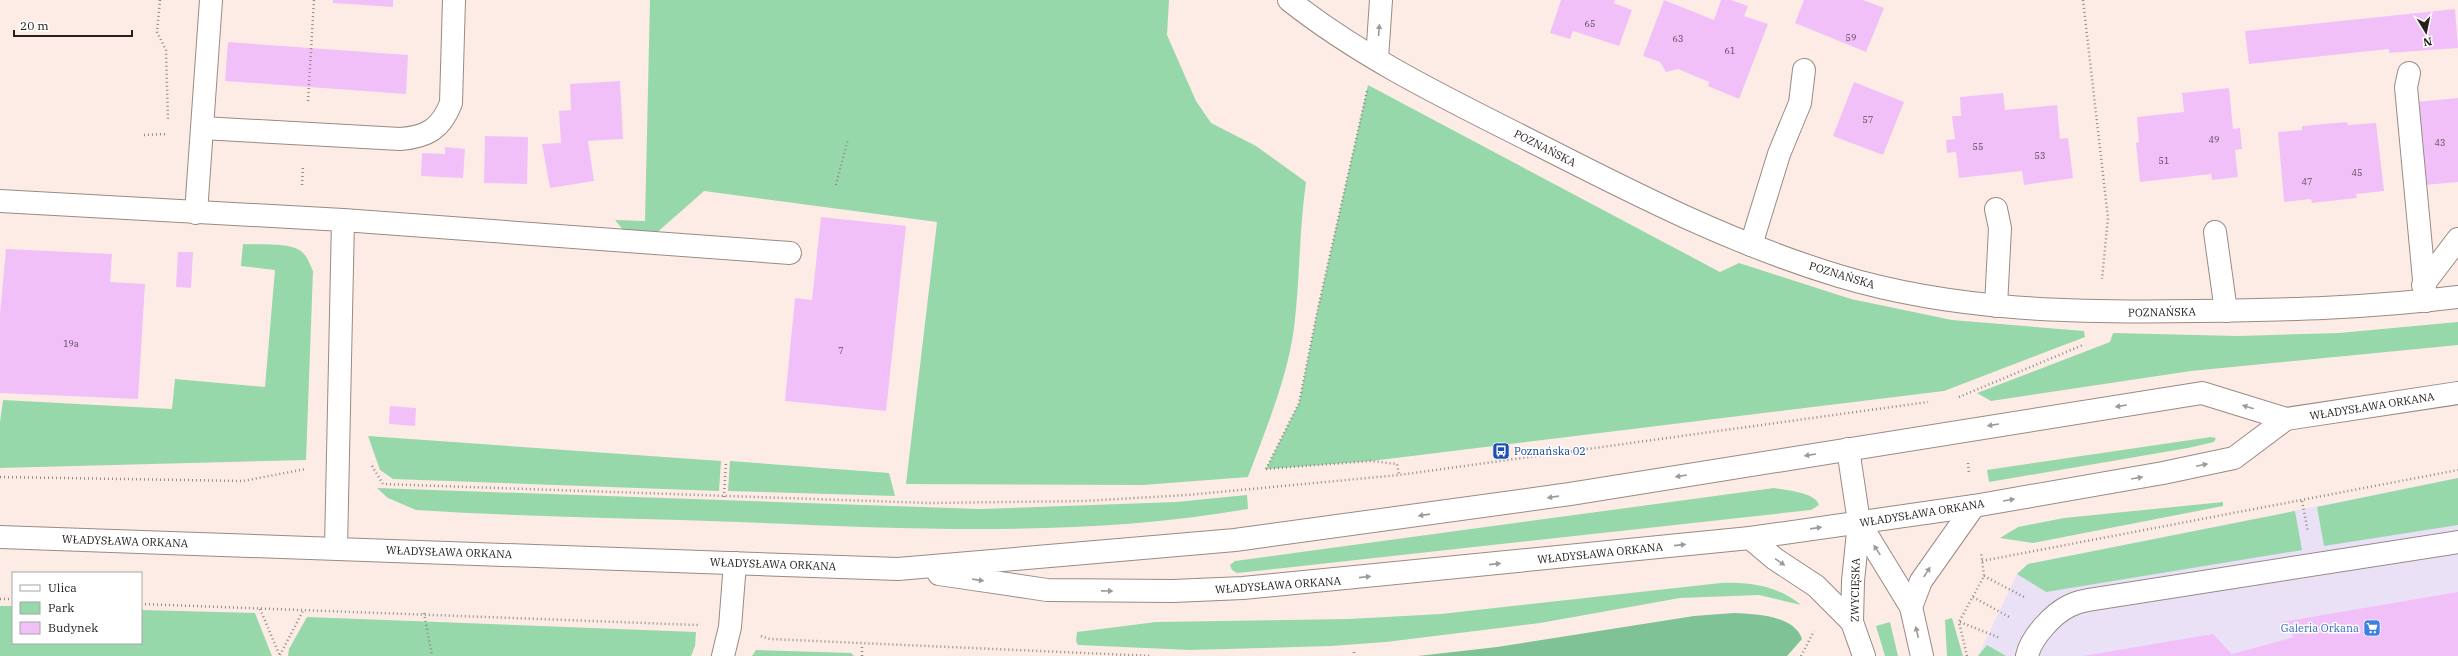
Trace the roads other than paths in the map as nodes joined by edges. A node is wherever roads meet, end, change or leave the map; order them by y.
1 (211, 0) edge
2 (454, 0) edge
3 (1289, 0) edge
4 (1381, 0) edge
5 (1377, 59) junction
6 (1804, 70) dead end
7 (2409, 73) dead end
8 (202, 128) junction
9 (0, 201) edge
10 (1996, 209) dead end
11 (196, 213) junction
12 (343, 220) junction
13 (2215, 232) dead end
14 (2458, 239) edge
15 (1751, 245) junction
16 (790, 253) dead end
17 (2425, 293) junction
18 (2458, 297) edge
19 (1996, 306) junction
20 (2226, 311) junction
21 (2458, 393) edge
22 (2286, 419) junction
23 (1848, 449) junction
24 (1974, 506) junction
25 (1859, 522) junction
26 (0, 536) edge
27 (1750, 538) junction
28 (2458, 542) edge
29 (336, 548) junction
30 (735, 563) junction
31 (898, 569) junction
32 (1911, 607) junction
33 (1852, 622) junction
34 (2032, 647) edge
35 (722, 656) edge
36 (1864, 656) edge
37 (1922, 656) edge

1 - 8 street
2 - 8 street
3 - 5 street, POZNAŃSKA
5 -> 4 street
5 - 15 street, POZNAŃSKA
6 - 15 street
7 - 17 street
8 - 11 street
9 - 11 street
10 - 19 street
11 - 12 street
12 - 16 street
12 - 29 street
13 - 20 street
14 - 17 street
15 - 19 street, POZNAŃSKA
17 - 18 street, POZNAŃSKA
17 - 20 street, POZNAŃSKA
19 - 20 street, POZNAŃSKA
21 - 22 street, WŁADYSŁAWA ORKANA
22 -> 23 street, WŁADYSŁAWA ORKANA
24 -> 22 street, WŁADYSŁAWA ORKANA
23 - 25 street, ZWYCIĘSKA
23 -> 31 street, WŁADYSŁAWA ORKANA
24 - 25 street, WŁADYSŁAWA ORKANA
32 -> 24 street
27 -> 25 street, WŁADYSŁAWA ORKANA
32 -> 25 street, ZWYCIĘSKA
25 - 33 street, ZWYCIĘSKA
26 - 29 street, WŁADYSŁAWA ORKANA
31 -> 27 street, WŁADYSŁAWA ORKANA
27 -> 33 street
28 - 34 street
29 - 30 street, WŁADYSŁAWA ORKANA
30 - 31 street, WŁADYSŁAWA ORKANA
30 - 35 street
37 -> 32 street, ZWYCIĘSKA
33 - 36 street, ZWYCIĘSKA

